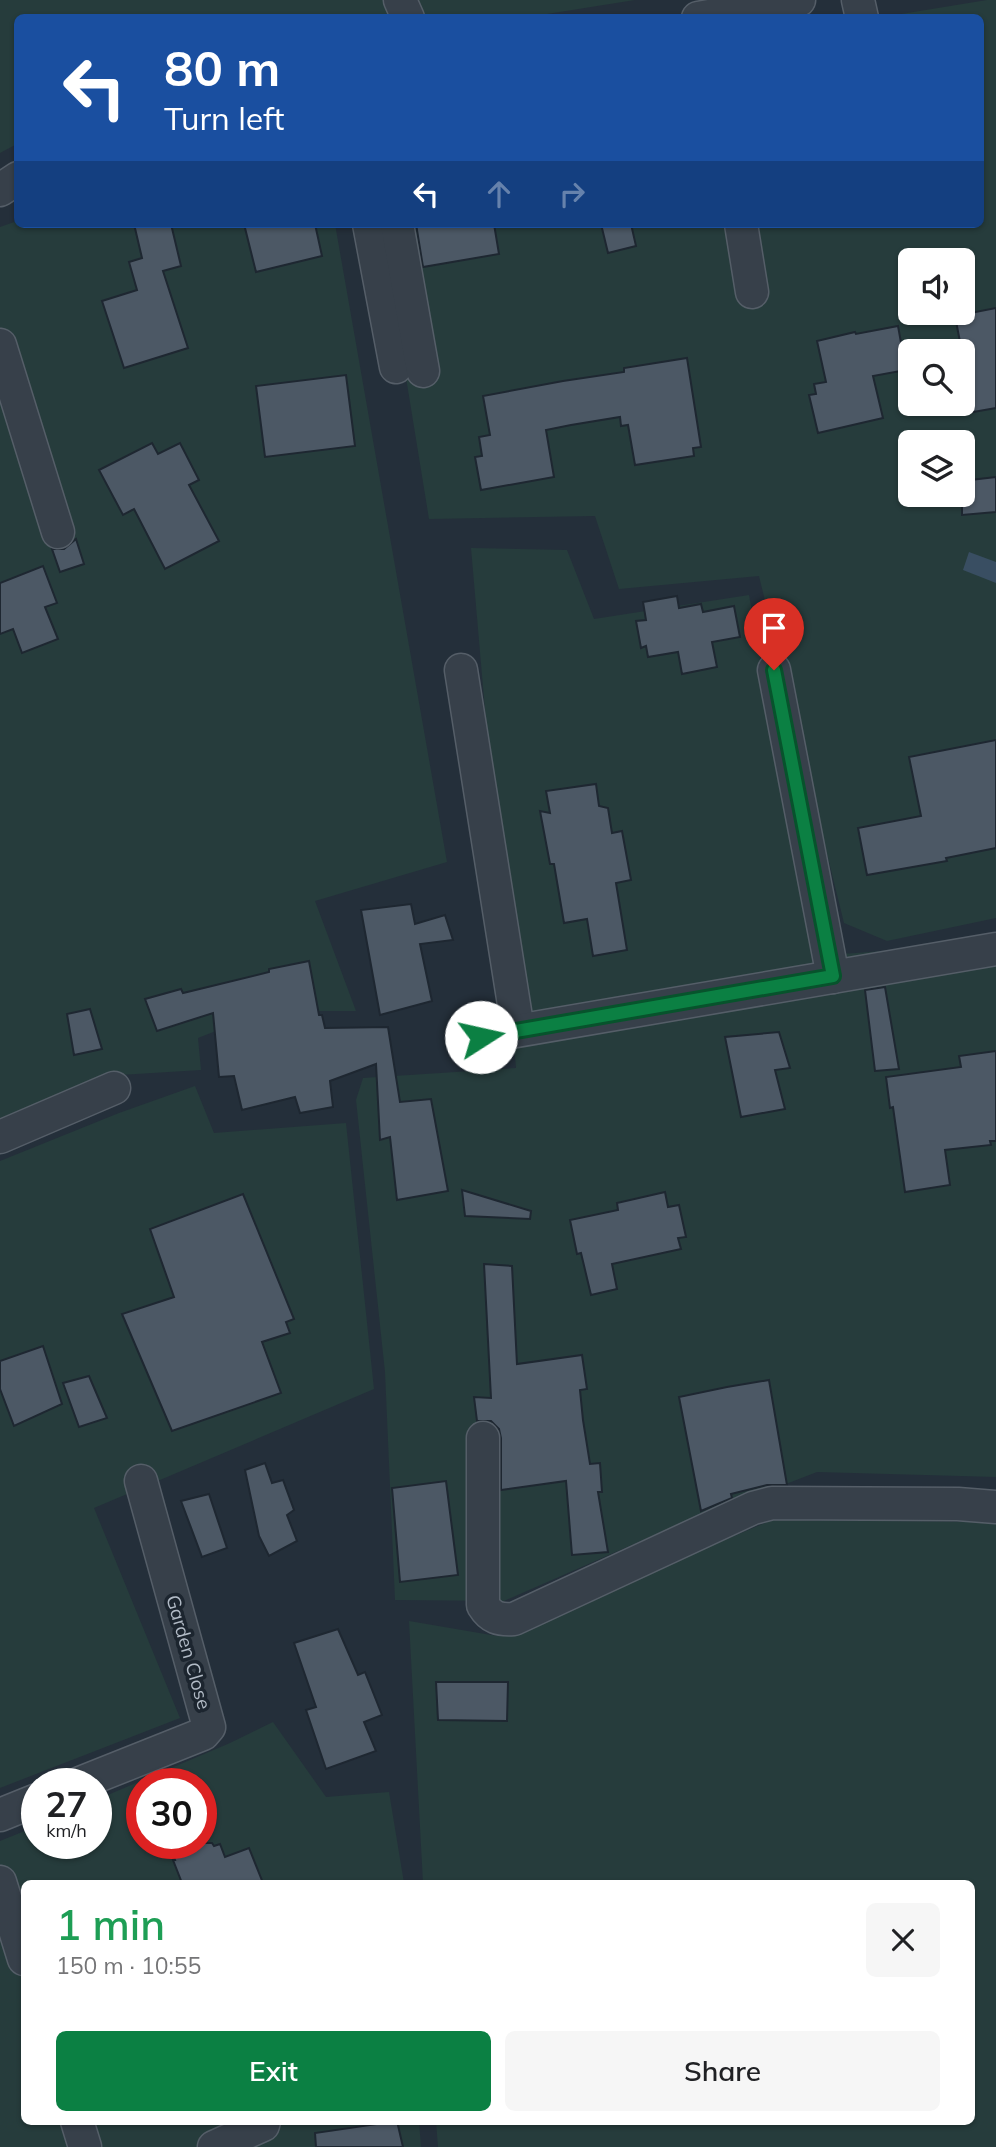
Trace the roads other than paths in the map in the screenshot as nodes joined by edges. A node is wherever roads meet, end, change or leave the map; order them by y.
1 (799, 0) edge
2 (719, 14) edge
3 (370, 228) edge
4 (397, 228) edge
5 (741, 228) edge
6 (752, 292) dead end
7 (0, 345) edge
8 (58, 532) dead end
9 (461, 670) dead end
10 (774, 670) dead end
11 (996, 948) edge
12 (833, 976) junction
13 (518, 1030) junction
14 (481, 1037) dead end
15 (114, 1088) dead end
16 (0, 1137) edge
17 (483, 1438) dead end
18 (141, 1481) dead end
19 (996, 1507) edge
20 (112, 1770) edge
21 (21, 1806) edge
22 (0, 1815) edge
23 (0, 1882) edge
24 (21, 1949) edge
25 (78, 2125) edge
26 (261, 2125) edge
27 (85, 2147) edge
28 (214, 2147) edge

1 - 2 street
3 - 4 street
5 - 6 street
7 - 8 street
9 - 13 street
10 - 12 street
11 - 12 street
12 - 13 street
13 - 14 street
15 - 16 street
17 - 19 street
18 - 20 street, Garden Close
21 - 22 street
23 - 24 street
25 - 27 street
26 - 28 street

